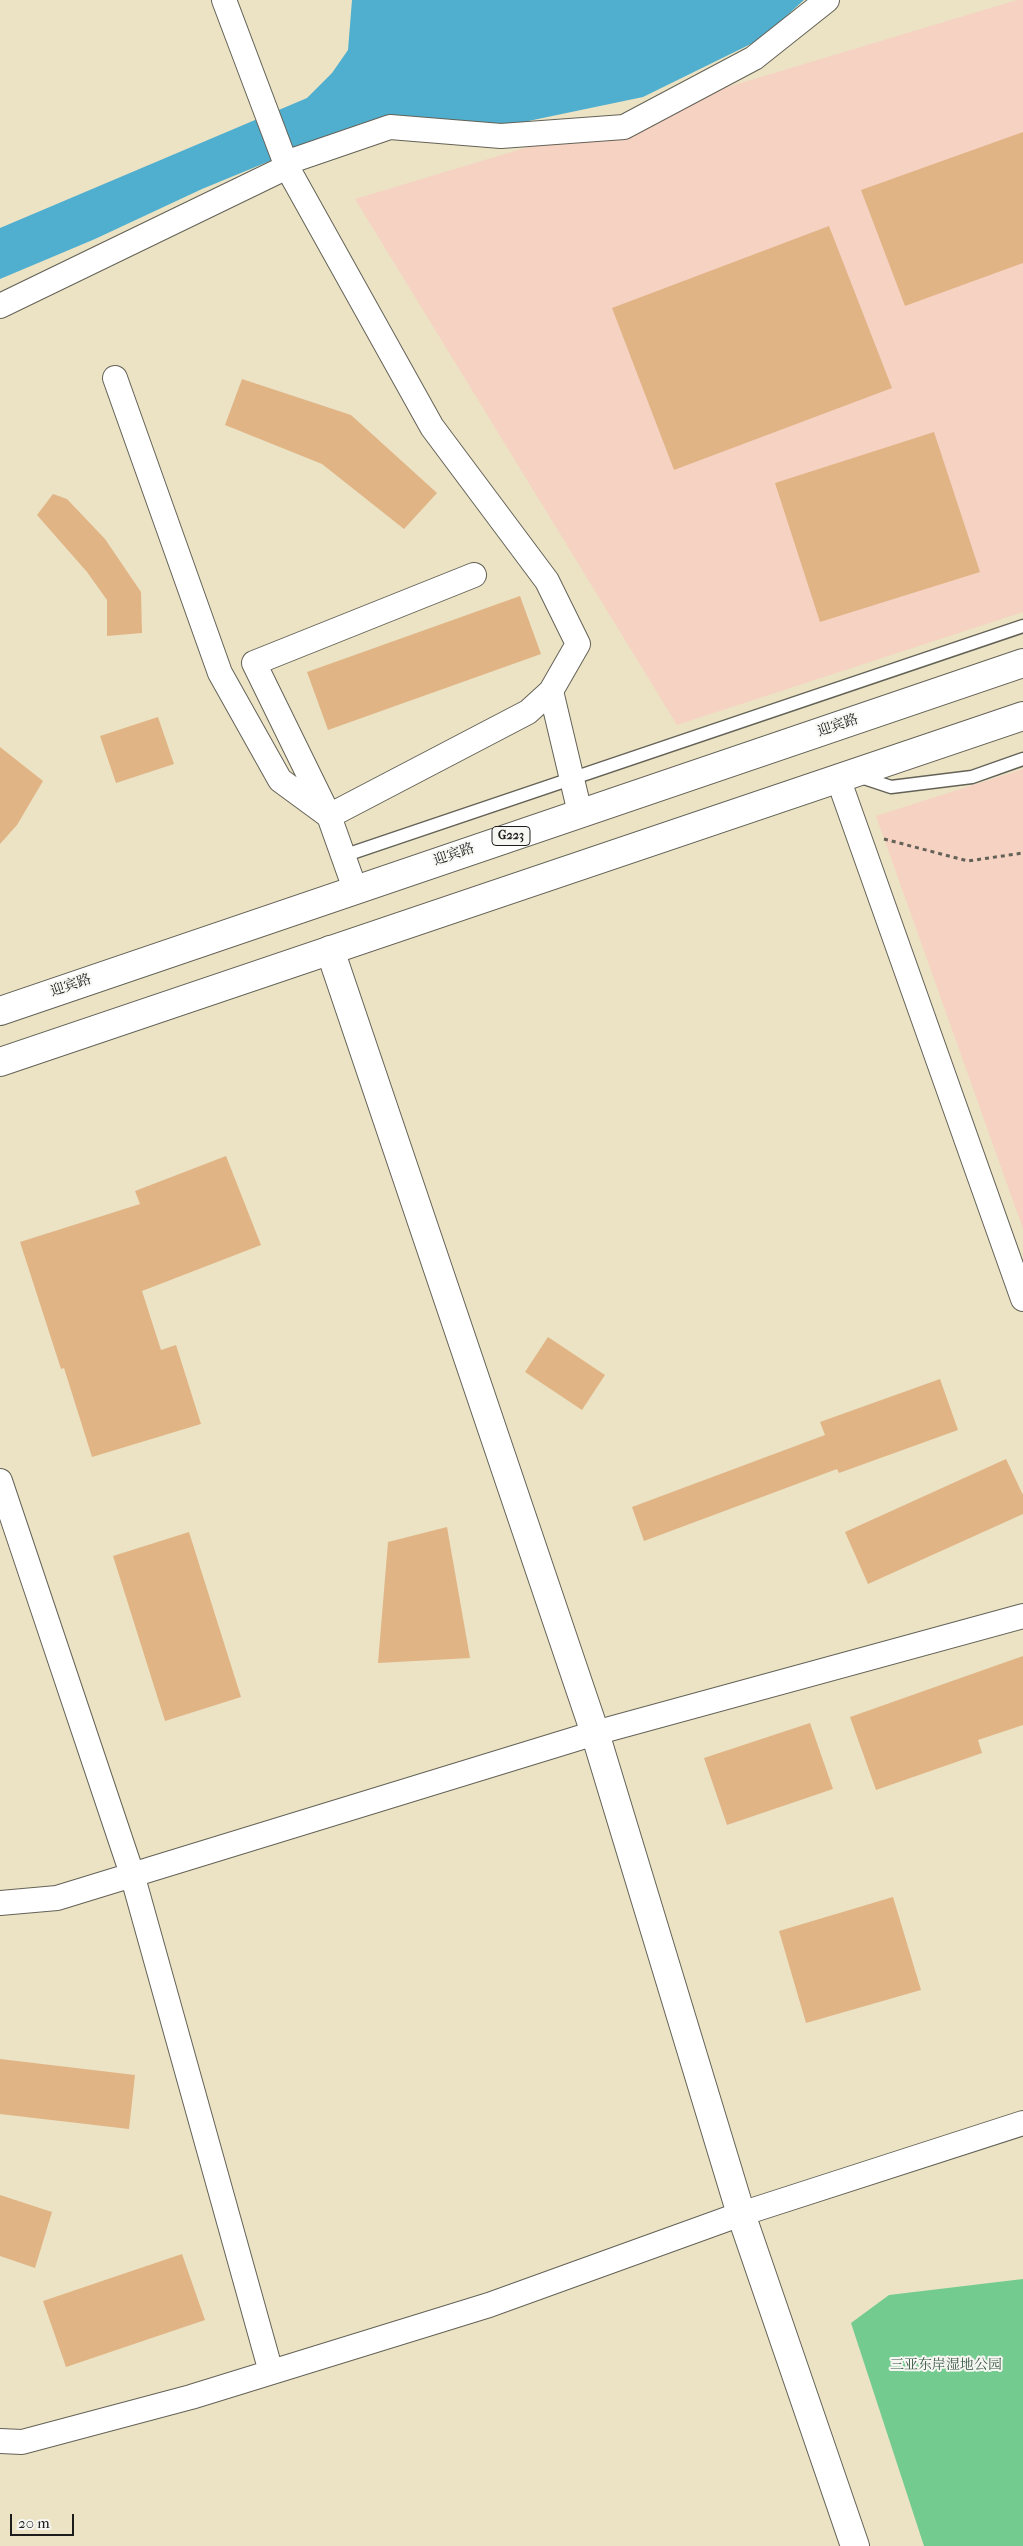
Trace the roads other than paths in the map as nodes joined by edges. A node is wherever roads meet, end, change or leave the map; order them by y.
1 (224, 0) edge
2 (827, 0) edge
3 (286, 165) junction
4 (0, 306) edge
5 (115, 378) dead end
6 (474, 576) dead end
7 (1023, 626) edge
8 (254, 663) junction
9 (1023, 663) edge
10 (220, 673) junction
11 (551, 690) junction
12 (1023, 716) edge
13 (1023, 759) edge
14 (845, 776) junction
15 (570, 781) junction
16 (580, 813) junction
17 (329, 816) junction
18 (343, 856) junction
19 (355, 889) junction
20 (330, 950) junction
21 (0, 1011) edge
22 (0, 1062) edge
23 (1023, 1299) edge
24 (0, 1481) edge
25 (1023, 1616) edge
26 (595, 1733) junction
27 (132, 1874) junction
28 (0, 1903) edge
29 (1023, 2123) edge
30 (741, 2214) junction
31 (271, 2372) junction
32 (0, 2441) edge
33 (854, 2546) edge

1 - 3 street
2 - 3 street
3 - 4 street
3 - 11 street
5 - 10 street
6 - 8 street
7 - 15 lane
8 - 10 street
8 - 17 street
9 - 16 main road, 迎宾路 / G223
10 - 17 street
11 - 15 street
11 - 17 street
12 - 14 main road
13 - 14 lane
14 - 20 main road
14 - 23 street
15 - 16 street
15 - 18 lane
16 - 19 main road, 迎宾路 / G223
17 - 18 street
18 - 19 street
19 - 21 main road, 迎宾路 / G223
20 - 22 main road
20 - 26 main road
24 - 27 street
25 - 26 street
26 - 27 street
26 - 30 main road
27 - 28 street
27 - 31 street
29 - 30 street
30 - 31 street
30 - 33 main road
31 - 32 street

